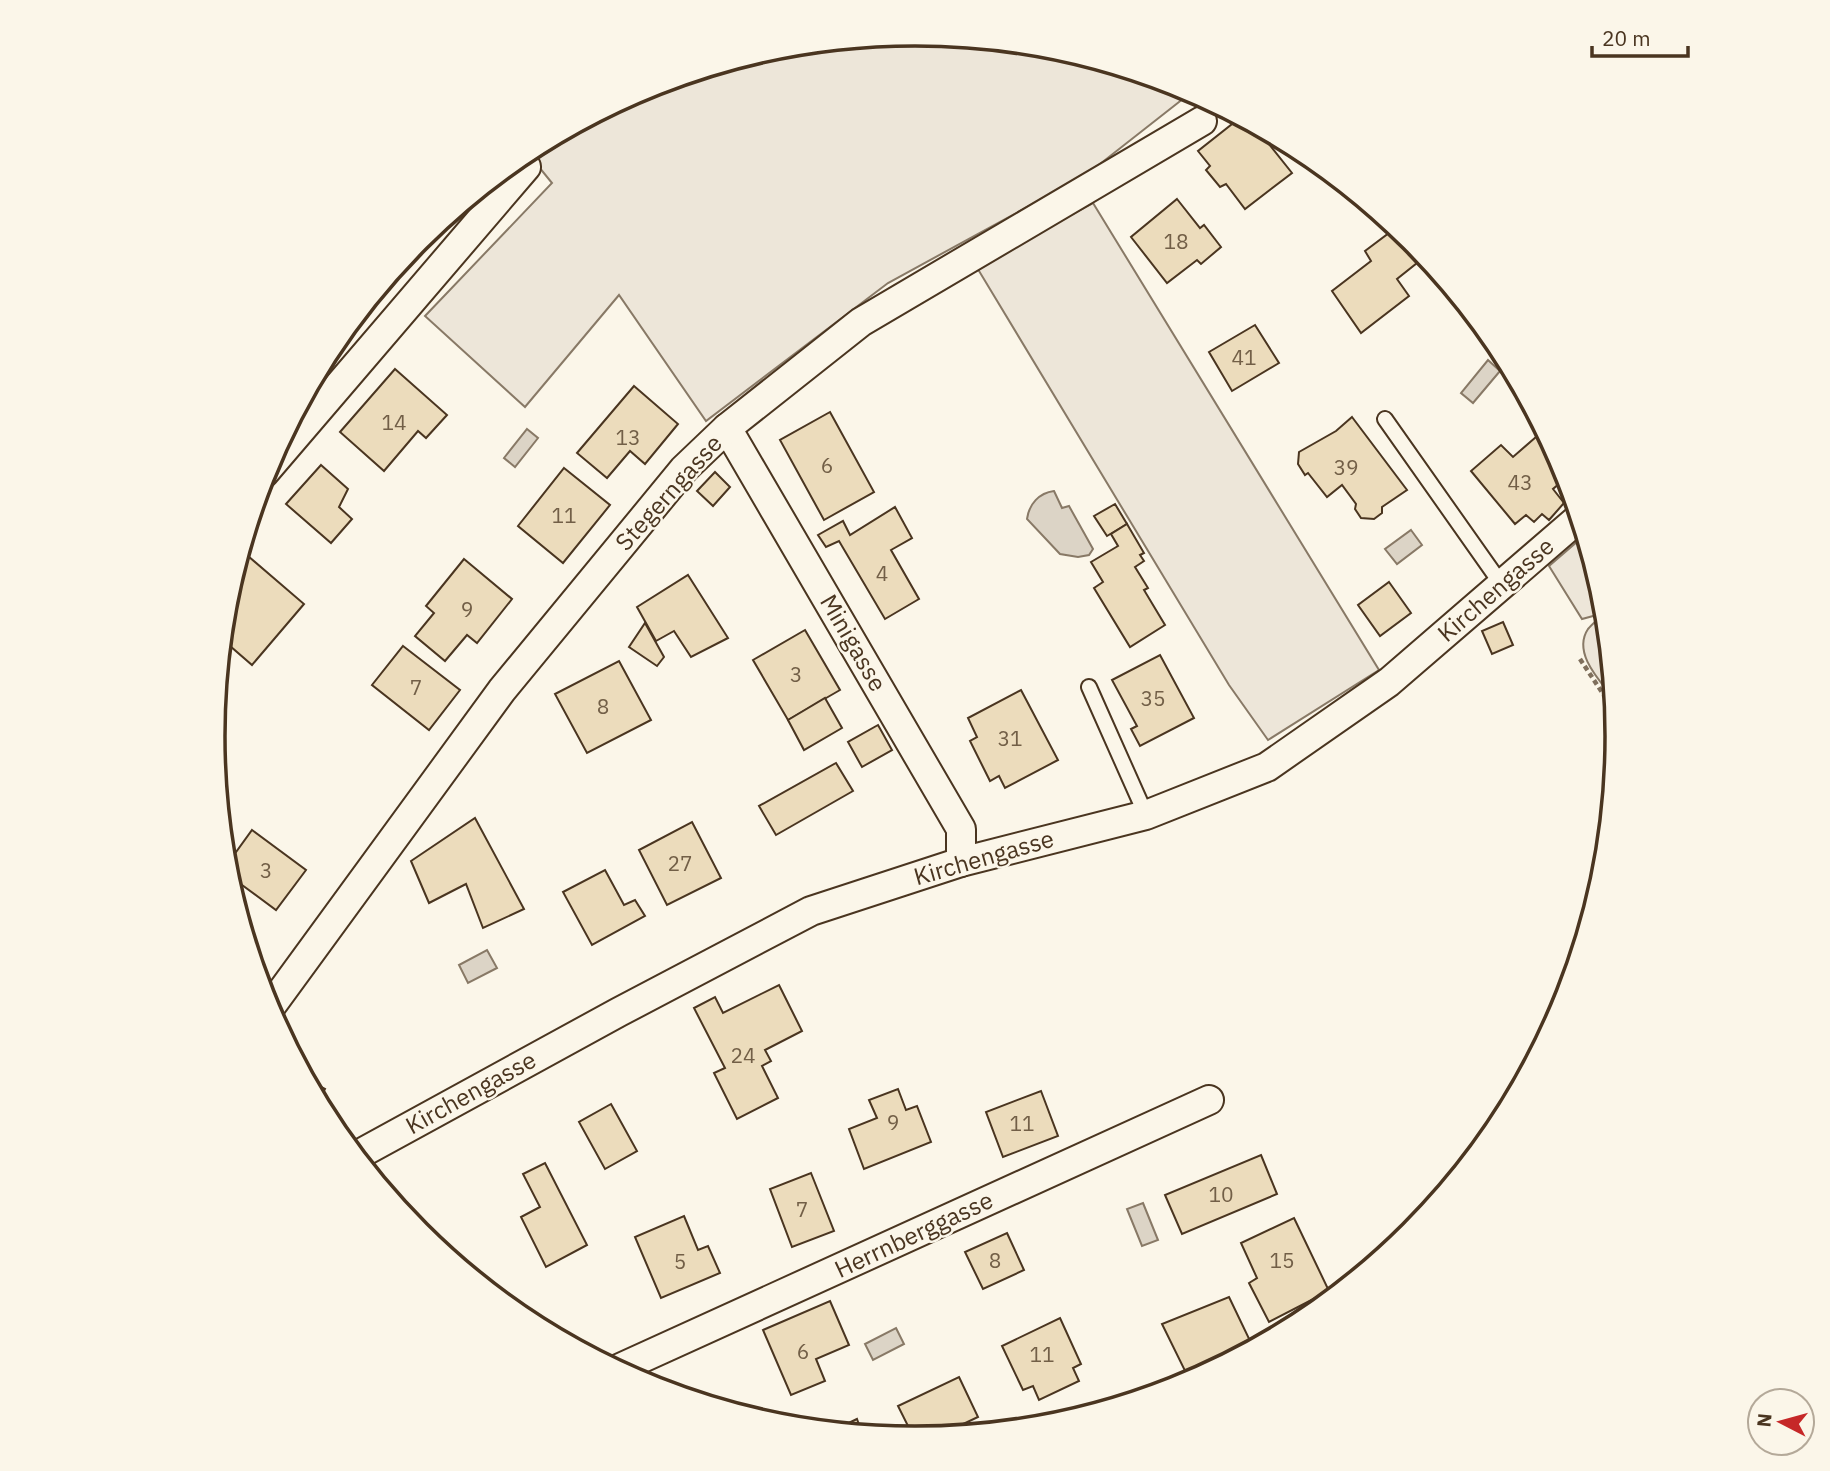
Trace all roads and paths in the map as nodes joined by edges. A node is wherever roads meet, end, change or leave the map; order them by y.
1 (1202, 121) dead end
2 (526, 167) dead end
3 (1385, 419) dead end
4 (727, 428) junction
5 (291, 442) edge
6 (1571, 525) edge
7 (1502, 585) junction
8 (1580, 659) dead end
9 (1089, 687) dead end
10 (1604, 696) edge
11 (1146, 815) junction
12 (961, 862) junction
13 (277, 998) edge
14 (1209, 1100) dead end
15 (365, 1151) edge
16 (631, 1364) edge

1 - 4 street, Stegerngasse
2 - 5 street
3 - 7 lane
4 - 12 street, Minigasse
4 - 13 street, Stegerngasse
6 - 7 street, Kirchengasse
7 - 11 street, Kirchengasse
8 - 10 path
9 - 11 lane
11 - 12 street, Kirchengasse
12 - 15 street, Kirchengasse
14 - 16 street, Herrnberggasse

